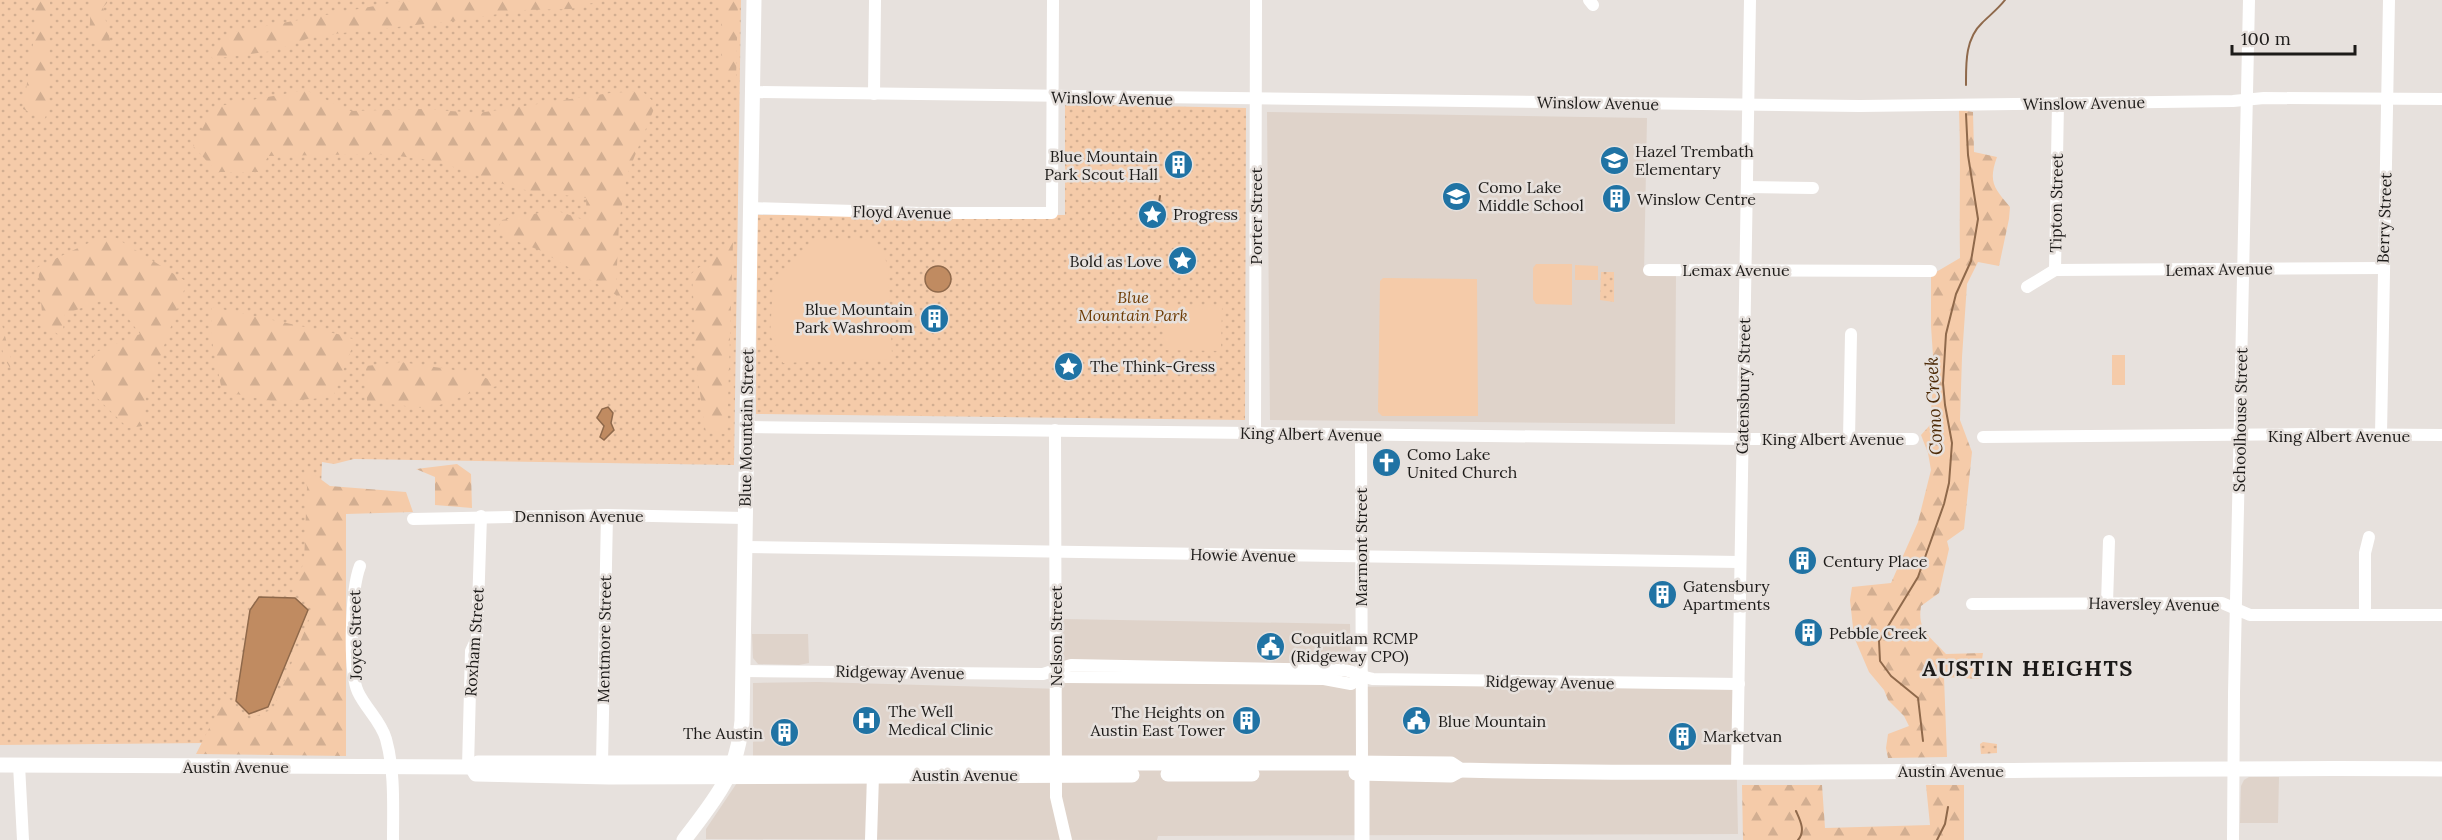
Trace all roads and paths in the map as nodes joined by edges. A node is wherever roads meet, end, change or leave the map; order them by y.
1 (754, 0) edge
2 (875, 0) edge
3 (1053, 0) edge
4 (1256, 0) edge
5 (1750, 0) edge
6 (2249, 0) edge
7 (2389, 0) edge
8 (753, 92) junction
9 (874, 94) junction
10 (1054, 97) junction
11 (1256, 99) junction
12 (2388, 99) junction
13 (2442, 99) edge
14 (2247, 100) junction
15 (2058, 103) junction
16 (1748, 104) junction
17 (1747, 187) junction
18 (1813, 188) dead end
19 (751, 208) junction
20 (2243, 268) junction
21 (2383, 268) junction
22 (1649, 270) dead end
23 (1745, 270) junction
24 (2055, 270) junction
25 (1931, 271) dead end
26 (2027, 286) dead end
27 (1851, 334) dead end
28 (746, 427) junction
29 (1055, 430) junction
30 (1255, 433) junction
31 (1361, 435) junction
32 (2381, 435) junction
33 (2442, 435) edge
34 (2240, 436) junction
35 (1983, 437) dead end
36 (1742, 439) junction
37 (1849, 439) junction
38 (1912, 439) dead end
39 (607, 515) junction
40 (481, 516) junction
41 (744, 518) junction
42 (413, 519) dead end
43 (2368, 537) dead end
44 (2109, 541) dead end
45 (745, 547) junction
46 (1056, 552) junction
47 (1361, 557) junction
48 (1740, 562) junction
49 (360, 566) dead end
50 (2107, 603) junction
51 (1972, 604) dead end
52 (2236, 609) junction
53 (2365, 615) junction
54 (2442, 615) edge
55 (743, 671) junction
56 (1057, 672) junction
57 (1361, 677) junction
58 (1739, 684) junction
59 (602, 764) junction
60 (0, 765) edge
61 (19, 765) junction
62 (470, 767) junction
63 (2234, 767) junction
64 (391, 768) junction
65 (877, 768) junction
66 (1362, 768) junction
67 (1056, 769) junction
68 (2442, 769) edge
69 (732, 770) junction
70 (1737, 772) junction
71 (23, 840) edge
72 (393, 840) edge
73 (684, 840) edge
74 (871, 840) edge
75 (1066, 840) edge
76 (1362, 840) edge
77 (2233, 840) edge

1 - 8 main road, Blue Mountain Street
2 - 9 street
3 - 10 street
4 - 11 street, Porter Street
5 - 16 street, Gatensbury Street
6 - 14 street, Schoolhouse Street
7 - 12 street, Berry Street
8 - 9 street, Winslow Avenue
8 - 19 main road, Blue Mountain Street
9 - 10 street, Winslow Avenue
10 - 11 street, Winslow Avenue
10 - 19 street, Floyd Avenue
11 - 16 street, Winslow Avenue
11 - 30 street, Porter Street
12 - 13 street, Winslow Avenue
12 - 14 street, Winslow Avenue
12 - 21 street, Berry Street
14 - 15 street, Winslow Avenue
14 - 20 street, Schoolhouse Street
15 - 16 street, Winslow Avenue
15 - 24 street, Tipton Street
16 - 17 street, Gatensbury Street
17 - 18 street
17 - 23 street, Gatensbury Street
19 - 28 main road, Blue Mountain Street
20 - 21 street, Lemax Avenue
20 - 24 street, Lemax Avenue
20 - 34 street, Schoolhouse Street
21 - 32 street, Berry Street
22 - 23 street, Lemax Avenue
23 - 25 street, Lemax Avenue
23 - 36 street, Gatensbury Street
24 - 26 street, Tipton Street
27 - 37 street
28 - 29 street, King Albert Avenue
28 - 41 main road, Blue Mountain Street
29 - 30 street, King Albert Avenue
29 - 46 street, Nelson Street
30 - 31 street, King Albert Avenue
31 - 36 street, King Albert Avenue
31 - 47 street, Marmont Street
32 - 33 street, King Albert Avenue
32 - 34 street, King Albert Avenue
34 - 35 street, King Albert Avenue
34 - 52 street, Schoolhouse Street
36 - 37 street, King Albert Avenue
36 - 48 street, Gatensbury Street
37 - 38 street, King Albert Avenue
39 - 40 street, Dennison Avenue
39 - 41 street, Dennison Avenue
39 - 59 street, Mentmore Street
40 - 42 street, Dennison Avenue
40 - 62 street, Roxham Street
41 - 45 main road, Blue Mountain Street
43 - 53 street
44 - 50 street
45 - 46 street, Howie Avenue
45 - 55 main road, Blue Mountain Street
46 - 47 street, Howie Avenue
46 - 56 street, Nelson Street
47 - 48 street, Howie Avenue
47 - 57 street, Marmont Street
48 - 58 street, Gatensbury Street
49 - 64 street, Joyce Street
50 - 51 street, Haversley Avenue
50 - 52 street, Haversley Avenue
52 - 53 street, Haversley Avenue
52 - 63 street, Schoolhouse Street
53 - 54 street, Haversley Avenue
55 - 56 street, Ridgeway Avenue
55 - 69 main road, Blue Mountain Street
56 - 57 street, Ridgeway Avenue
56 - 67 street, Nelson Street
57 - 58 street, Ridgeway Avenue
57 - 66 street, Marmont Street
58 - 70 street, Gatensbury Street
59 - 62 main road, Austin Avenue
59 - 69 main road, Austin Avenue
60 - 61 main road, Austin Avenue
61 - 64 main road, Austin Avenue
61 - 71 street
62 - 64 main road, Austin Avenue
62 - 69 main road, Austin Avenue
63 - 68 main road, Austin Avenue
63 - 70 main road, Austin Avenue
63 - 77 street, Schoolhouse Street
64 - 72 street, Joyce Street
65 - 67 main road, Austin Avenue
65 - 69 main road, Austin Avenue
65 - 74 street
66 - 67 main road, Austin Avenue
66 - 70 main road, Austin Avenue
66 - 76 main road, Marmont Street
67 - 75 street, Nelson Street
69 - 73 main road, Blue Mountain Street

